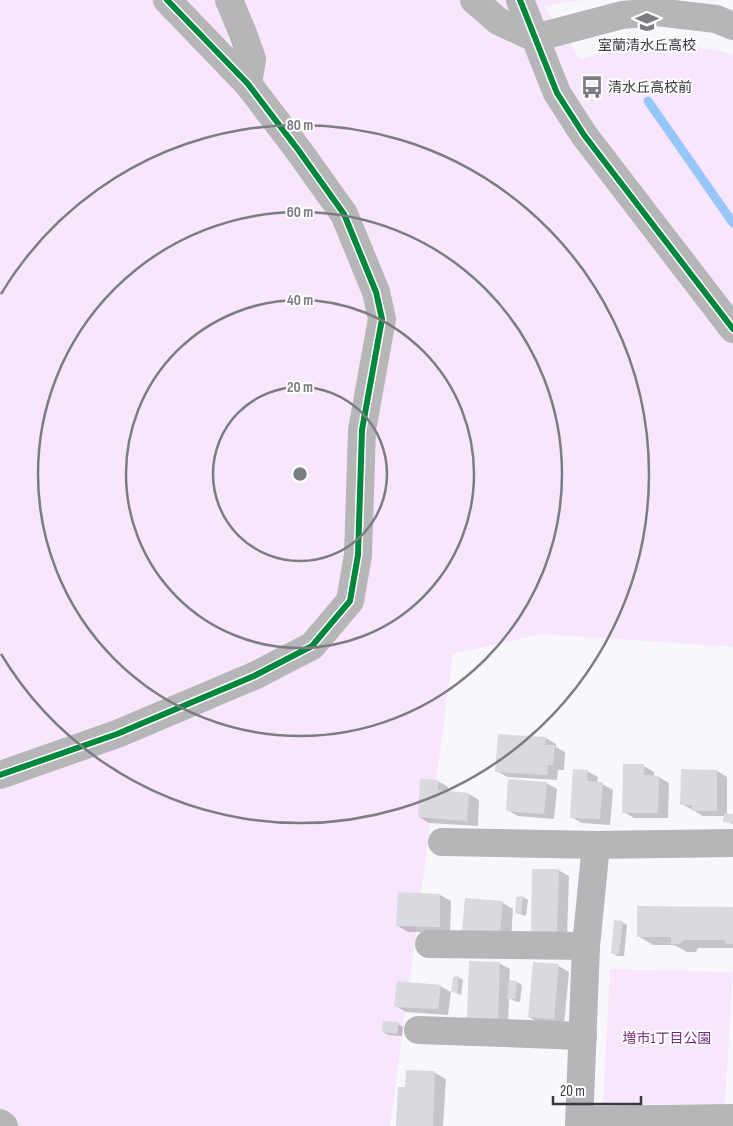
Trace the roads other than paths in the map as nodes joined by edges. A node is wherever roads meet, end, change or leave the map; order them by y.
1 (167, 0) edge
2 (229, 0) edge
3 (474, 0) edge
4 (520, 0) edge
5 (733, 26) edge
6 (534, 38) junction
7 (248, 84) junction
8 (733, 329) edge
9 (0, 775) edge
10 (442, 842) dead end
11 (733, 843) edge
12 (596, 845) junction
13 (429, 944) dead end
14 (586, 946) junction
15 (418, 1030) dead end
16 (583, 1036) junction
17 (733, 1118) edge
18 (0, 1123) edge
19 (580, 1123) edge
20 (4, 1126) edge

1 - 7 street
2 - 7 street
3 - 6 street
4 - 6 street
5 - 6 street
6 - 8 street
7 - 9 street
10 - 12 street
11 - 12 street
12 - 14 street
13 - 14 street
14 - 16 street
15 - 16 street
16 - 19 street
17 - 19 street
18 - 20 street

